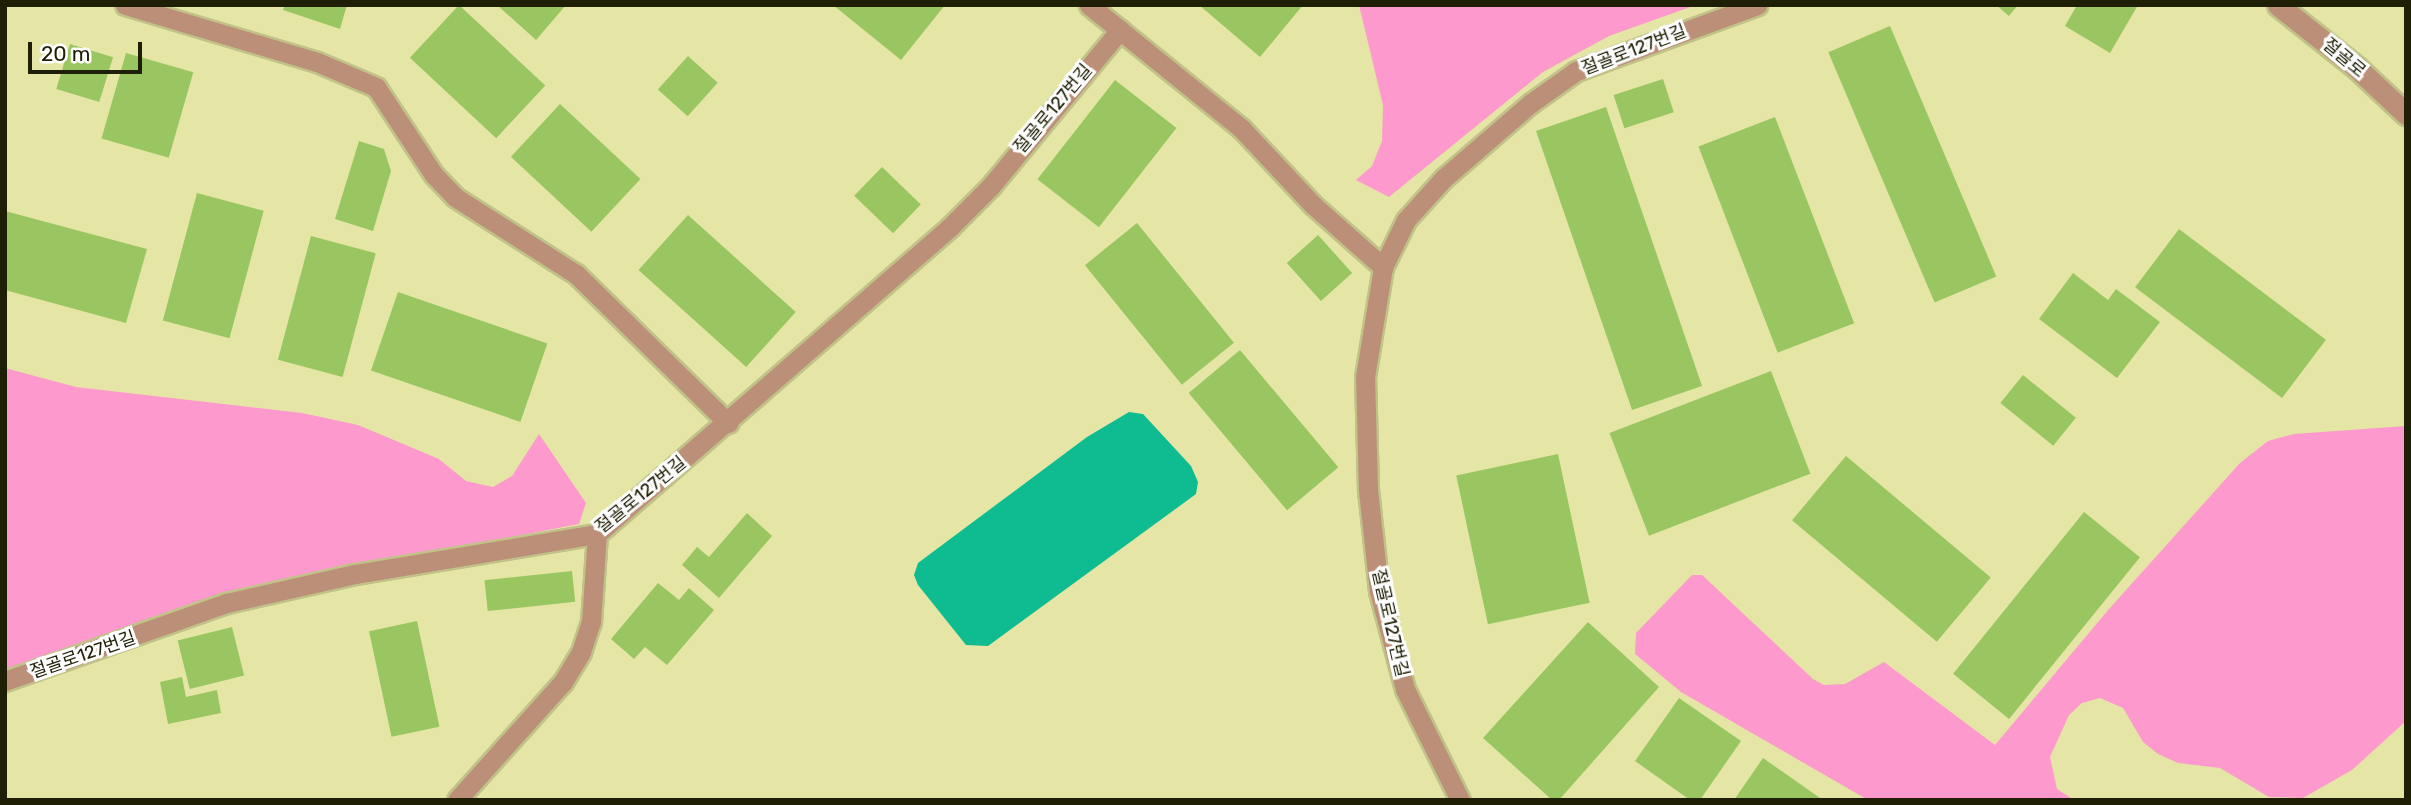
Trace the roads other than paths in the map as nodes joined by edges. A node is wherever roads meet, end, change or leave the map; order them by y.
1 (125, 5) edge
2 (1089, 5) edge
3 (1757, 5) edge
4 (2278, 5) edge
5 (1120, 30) junction
6 (2406, 114) edge
7 (1383, 267) junction
8 (728, 423) junction
9 (597, 534) junction
10 (5, 681) edge
11 (457, 800) edge
12 (1460, 800) edge

1 - 8 lane
2 - 5 lane
3 - 7 lane, 절골로127번길
4 - 6 street, 절골로
5 - 7 lane
5 - 8 lane, 절골로127번길
7 - 12 lane, 절골로127번길
8 - 9 lane, 절골로127번길
9 - 10 lane, 절골로127번길
9 - 11 lane

